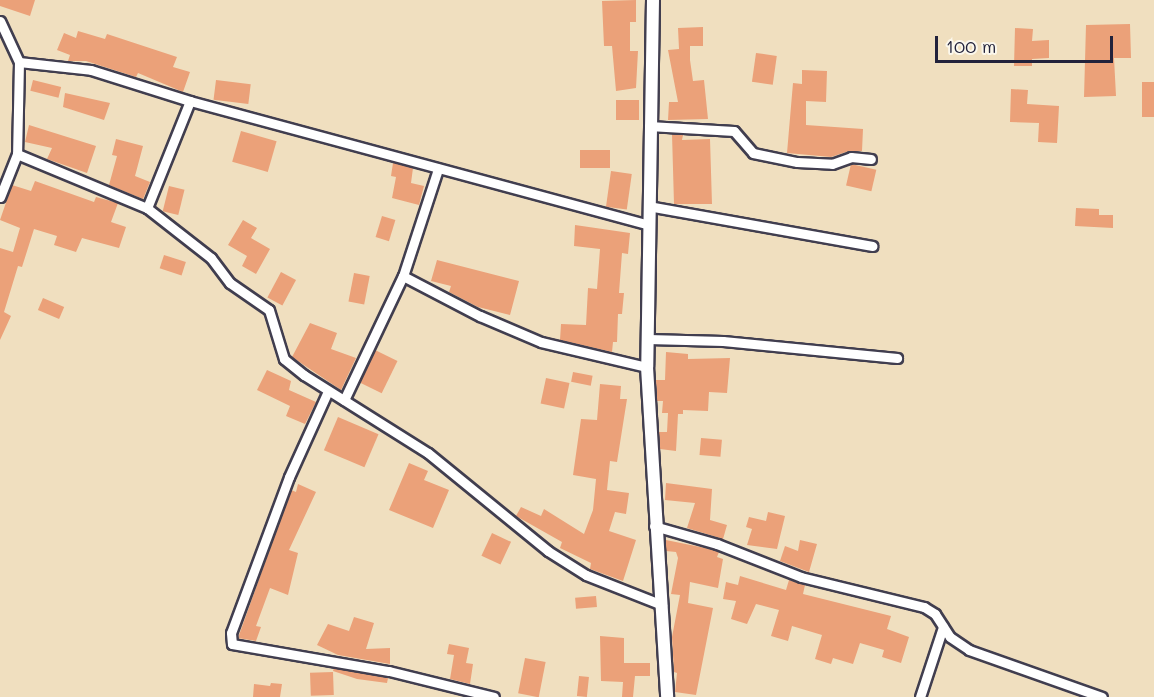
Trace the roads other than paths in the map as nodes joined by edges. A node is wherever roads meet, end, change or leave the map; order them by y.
1 (653, 0) edge
2 (0, 21) edge
3 (19, 62) junction
4 (190, 101) junction
5 (650, 126) junction
6 (17, 154) junction
7 (871, 159) dead end
8 (438, 169) junction
9 (0, 196) edge
10 (648, 206) junction
11 (147, 208) junction
12 (648, 225) junction
13 (872, 246) dead end
14 (403, 276) junction
15 (648, 339) junction
16 (897, 358) dead end
17 (647, 367) junction
18 (328, 391) junction
19 (344, 400) junction
20 (654, 526) junction
21 (662, 605) junction
22 (943, 627) junction
23 (494, 697) edge
24 (667, 697) edge
25 (920, 697) edge
26 (1102, 697) edge

1 - 5 street
2 - 3 street
3 - 4 street
3 - 6 street
4 - 8 street
4 - 11 street
5 - 7 street
5 - 10 street
6 - 9 street
6 - 11 street
8 - 12 street
8 - 14 street
10 - 12 street
10 - 13 street
11 - 18 street
12 - 15 street
14 - 17 street
14 - 19 street
15 - 16 street
15 - 17 street
17 - 20 street
18 - 19 street
18 - 23 street
19 - 21 street
20 - 21 street
20 - 22 street
21 - 24 street
22 - 25 street
22 - 26 street

